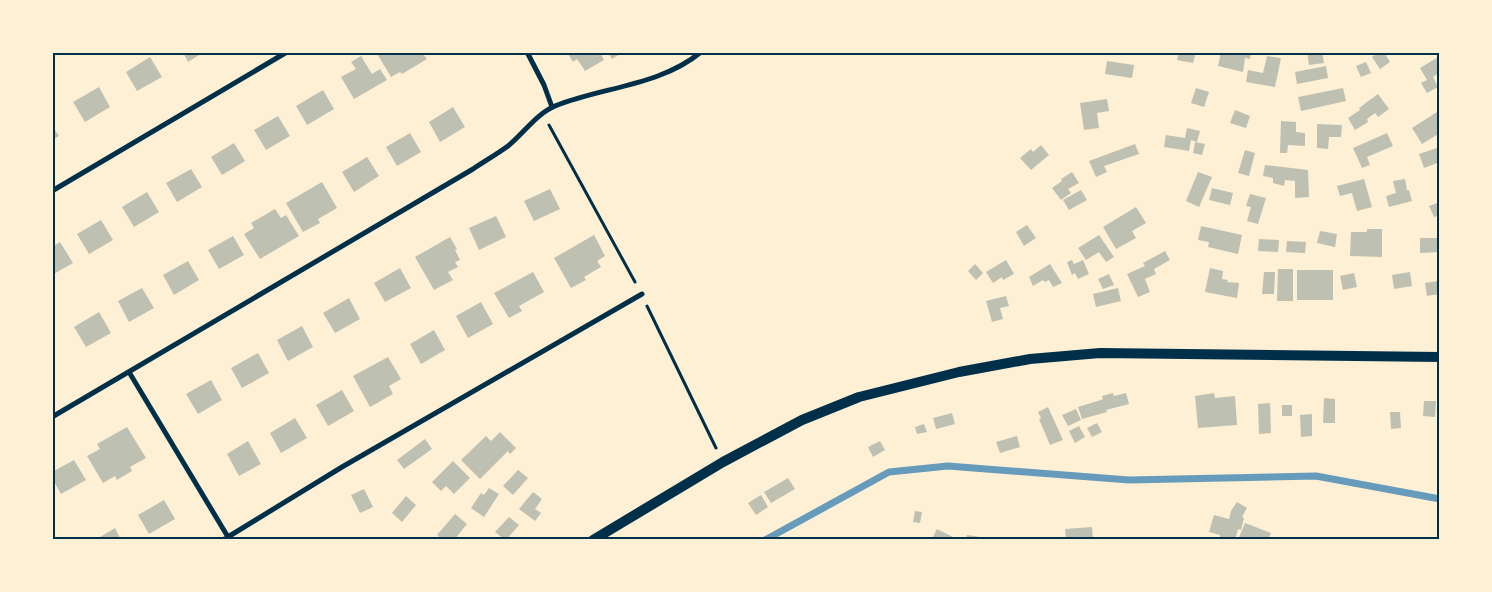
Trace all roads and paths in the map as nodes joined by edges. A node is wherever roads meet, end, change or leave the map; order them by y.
1 (287, 52) edge
2 (527, 52) edge
3 (701, 52) edge
4 (552, 107) junction
5 (543, 114) junction
6 (52, 191) edge
7 (642, 294) junction
8 (1440, 357) edge
9 (129, 372) junction
10 (52, 417) edge
11 (723, 462) junction
12 (225, 538) edge
13 (594, 540) edge

1 - 6 street
2 - 4 street
3 - 4 street
4 - 5 street
5 - 7 path
5 - 9 street
7 - 11 path
7 - 12 street
8 - 11 main road
9 - 10 street
9 - 12 street
11 - 13 main road

